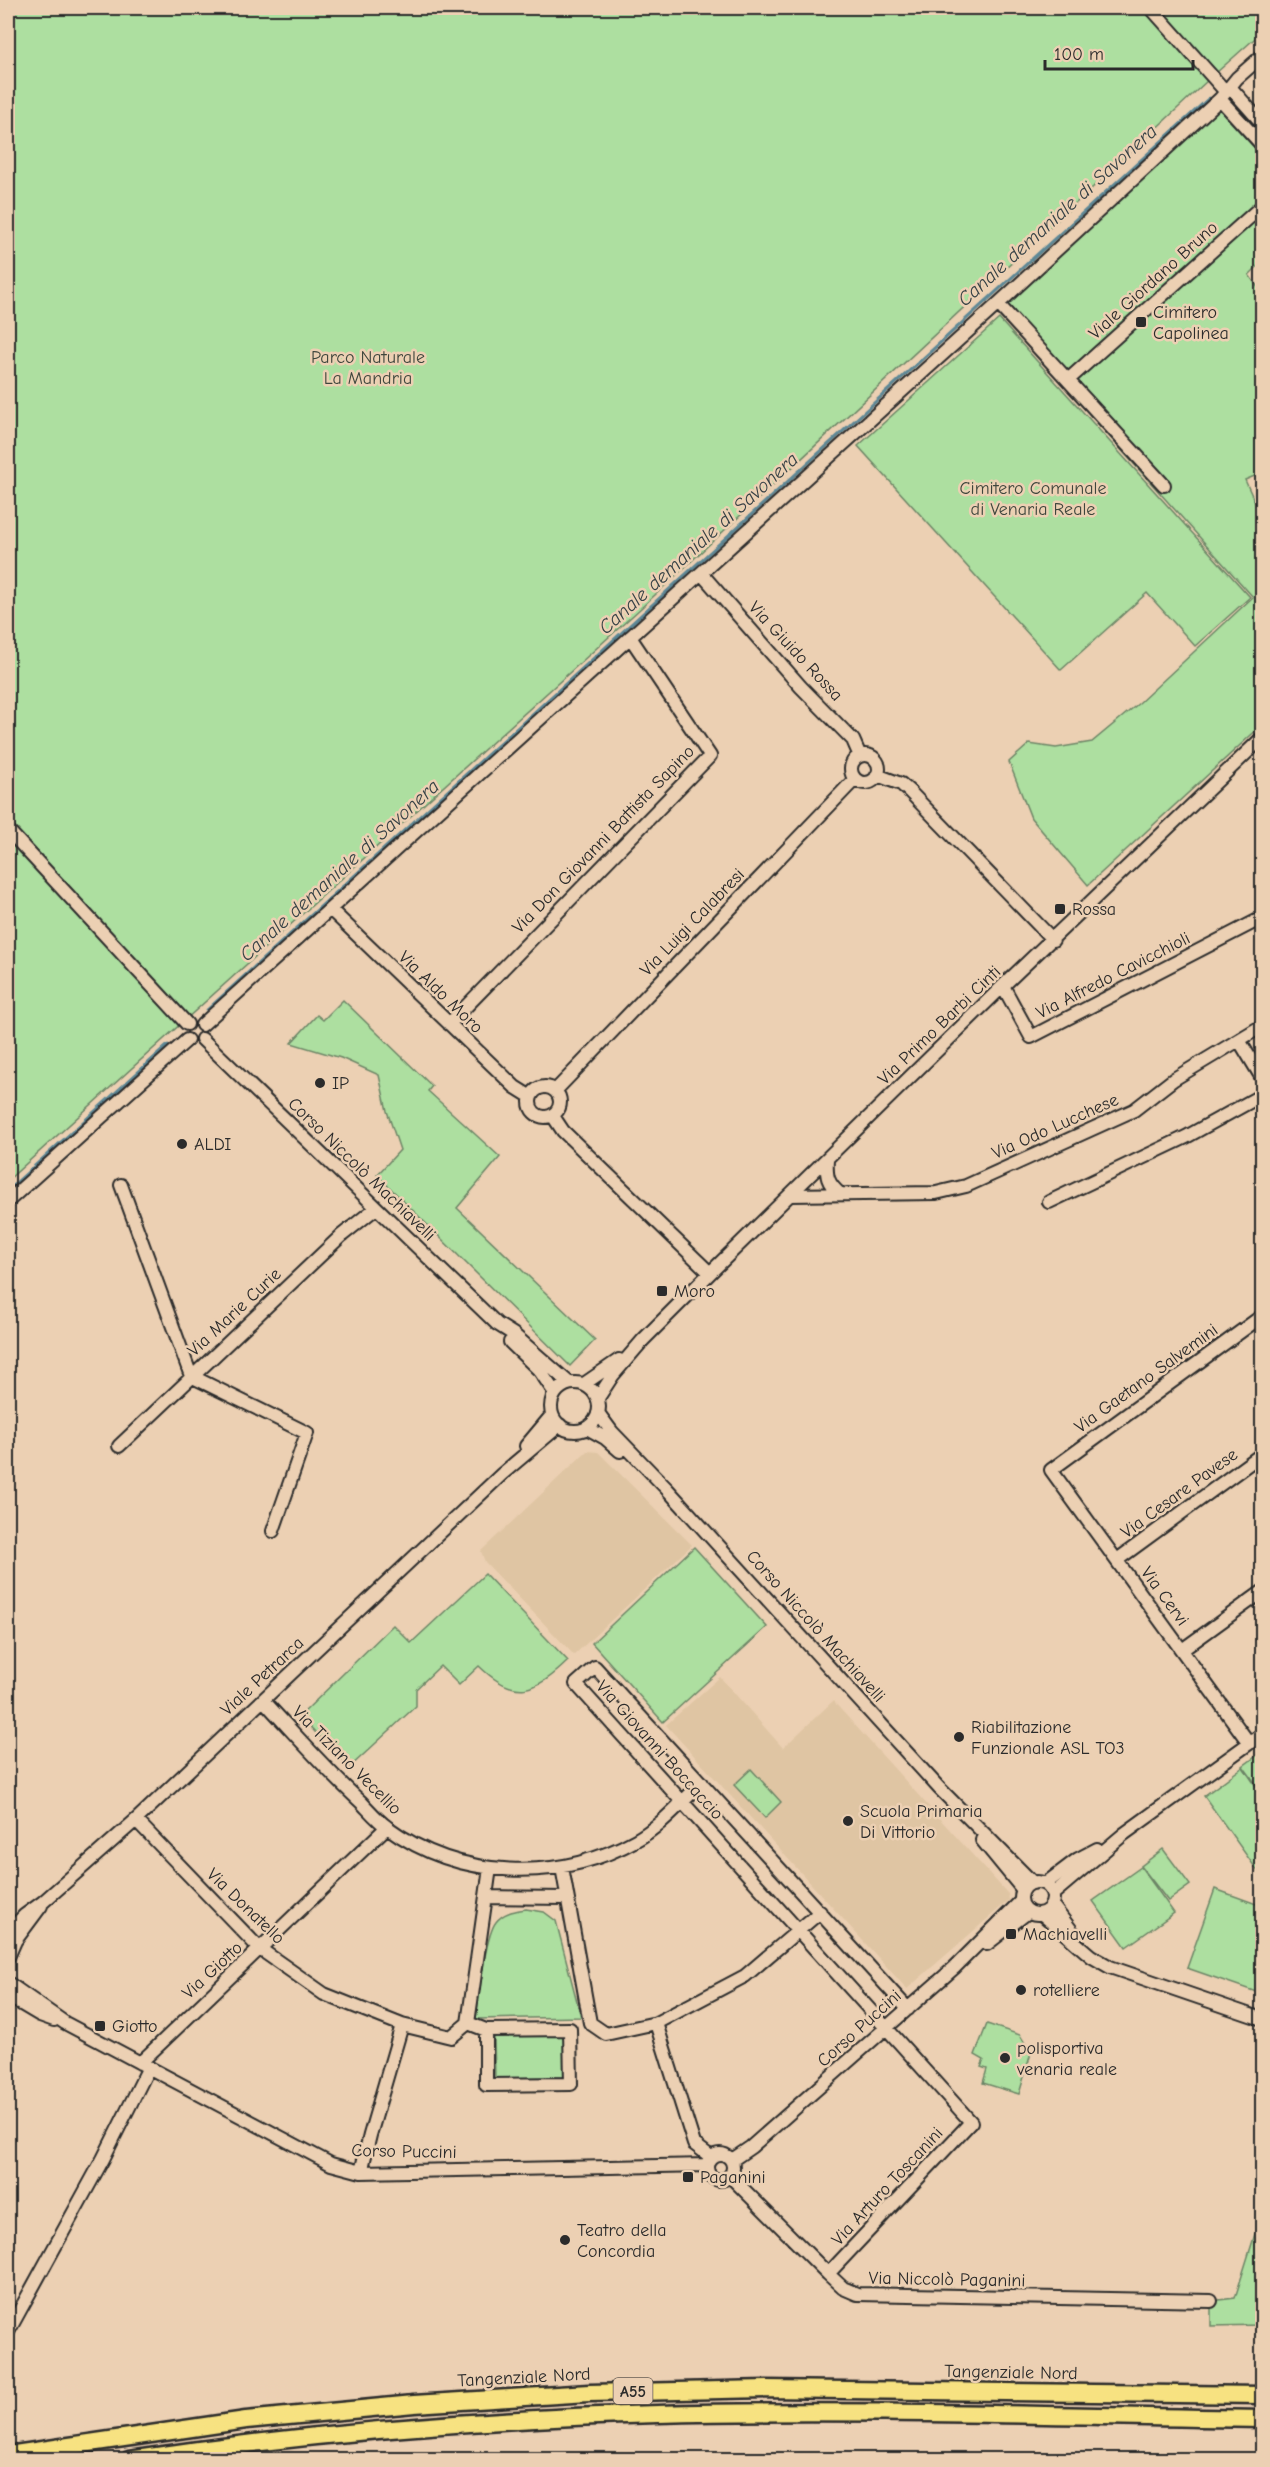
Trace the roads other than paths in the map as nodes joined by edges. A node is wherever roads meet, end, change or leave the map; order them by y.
1 (1151, 8) edge
2 (1263, 56) edge
3 (1225, 93) junction
4 (1263, 123) edge
5 (1263, 146) edge
6 (1263, 207) edge
7 (998, 304) junction
8 (1068, 380) junction
9 (1164, 485) dead end
10 (701, 573) junction
11 (630, 637) junction
12 (1263, 738) edge
13 (860, 756) junction
14 (877, 775) junction
15 (855, 779) junction
16 (8, 830) edge
17 (330, 909) junction
18 (1263, 918) edge
19 (1053, 940) junction
20 (1003, 986) junction
21 (187, 1024) junction
22 (449, 1024) junction
23 (202, 1025) junction
24 (1263, 1026) edge
25 (202, 1039) junction
26 (187, 1040) junction
27 (1239, 1040) junction
28 (1263, 1078) edge
29 (555, 1091) junction
30 (1263, 1095) edge
31 (531, 1096) junction
32 (553, 1116) junction
33 (827, 1159) junction
34 (121, 1185) dead end
35 (840, 1194) junction
36 (790, 1195) junction
37 (8, 1202) edge
38 (1049, 1202) dead end
39 (376, 1208) junction
40 (710, 1273) junction
41 (1263, 1316) edge
42 (497, 1324) junction
43 (643, 1340) junction
44 (191, 1376) junction
45 (569, 1383) junction
46 (584, 1384) junction
47 (555, 1393) junction
48 (598, 1398) junction
49 (598, 1413) junction
50 (556, 1420) junction
51 (587, 1428) junction
52 (119, 1446) dead end
53 (1263, 1454) edge
54 (1051, 1470) joint
55 (667, 1489) junction
56 (273, 1531) dead end
57 (1117, 1560) junction
58 (1263, 1592) edge
59 (1182, 1650) junction
60 (263, 1700) junction
61 (1263, 1734) edge
62 (1249, 1743) junction
63 (702, 1784) junction
64 (682, 1802) junction
65 (136, 1820) junction
66 (387, 1827) junction
67 (562, 1867) junction
68 (490, 1868) junction
69 (1036, 1896) junction
70 (486, 1897) junction
71 (566, 1898) junction
72 (43, 1902) junction
73 (820, 1912) junction
74 (798, 1931) junction
75 (8, 1932) edge
76 (1083, 1948) junction
77 (260, 1949) junction
78 (8, 1957) edge
79 (8, 1983) edge
80 (8, 1996) edge
81 (908, 2008) junction
82 (1263, 2019) edge
83 (64, 2023) junction
84 (468, 2023) junction
85 (590, 2023) junction
86 (656, 2023) junction
87 (402, 2025) junction
88 (886, 2028) junction
89 (570, 2029) junction
90 (486, 2030) junction
91 (144, 2065) junction
92 (971, 2122) joint
93 (732, 2160) junction
94 (709, 2161) junction
95 (361, 2172) junction
96 (730, 2176) junction
97 (828, 2274) junction
98 (1211, 2301) dead end
99 (8, 2332) edge
100 (1263, 2395) edge
101 (1263, 2418) edge
102 (8, 2455) edge
103 (129, 2460) edge

1 - 3 street
2 - 3 street
3 - 4 street
3 - 5 street
3 - 7 street
6 - 8 street, Viale Giordano Bruno
7 - 8 street
7 - 10 street
8 - 9 street
10 - 11 street
10 - 13 street, Via Giuido Rossa
11 - 17 street
11 - 22 street, Via Don Giovanni Battista Sapino
12 - 19 street, Via Primo Barbi Cinti
13 - 14 street
13 - 15 street
14 - 15 street
14 - 19 street
15 - 29 street, Via Luigi Calabresi
16 - 21 street
17 - 22 street, Via Aldo Moro
17 - 23 street
18 - 20 street, Via Alfredo Cavicchioli
19 - 20 street, Via Primo Barbi Cinti
20 - 33 street, Via Primo Barbi Cinti
21 - 23 street
21 - 26 street
22 - 31 street, Via Aldo Moro
23 - 25 street
24 - 27 street, Via Odo Lucchese
25 - 26 street
25 - 39 street, Corso Niccolò Machiavelli
26 - 37 street
27 - 28 street
27 - 35 street, Via Odo Lucchese
29 - 31 street
29 - 32 street
30 - 38 street
31 - 32 street
32 - 40 street
33 - 35 street
33 - 36 street, Via Primo Barbi Cinti
34 - 44 street
35 - 36 street, Via Odo Lucchese
36 - 40 street, Via Primo Barbi Cinti
39 - 42 street, Corso Niccolò Machiavelli
39 - 44 street, Via Marie Curie
40 - 43 street, Via Primo Barbi Cinti
41 - 54 street, Via Gaetano Salvemini
42 - 45 street, Corso Niccolò Machiavelli
42 - 47 street, Corso Niccolò Machiavelli
43 - 46 street, Via Primo Barbi Cinti
43 - 48 street, Via Primo Barbi Cinti
44 - 52 street, Via Marie Curie
44 - 56 street
45 - 46 street
45 - 47 street
46 - 48 street
47 - 50 street
48 - 49 street
49 - 51 street
49 - 55 street, Corso Niccolò Machiavelli
50 - 51 street
50 - 60 street, Viale Petrarca
51 - 55 street, Corso Niccolò Machiavelli
53 - 57 street, Via Cesare Pavese
54 - 57 street, Via Cervi
55 - 69 street, Corso Niccolò Machiavelli
57 - 59 street, Via Cervi
58 - 59 street
59 - 62 street, Via Cervi
60 - 65 street, Viale Petrarca
60 - 66 street, Via Tiziano Vecellio
61 - 62 street
62 - 69 street
63 - 64 street, Via Tiziano Vecellio
63 - 64 street, Via Giovanni Boccaccio
63 - 73 street, Via Giovanni Boccaccio
64 - 67 street, Via Tiziano Vecellio
64 - 74 street, Via Giovanni Boccaccio
65 - 72 street, Viale Petrarca
65 - 77 street, Via Donatello
66 - 68 street, Via Tiziano Vecellio
66 - 77 street, Via Giotto
67 - 68 street, Via Tiziano Vecellio
67 - 71 street
68 - 70 street
69 - 76 street, Corso Niccolò Machiavelli
69 - 76 street, Corso Niccolò Machiavelli
69 - 81 street, Corso Puccini
70 - 71 street
70 - 84 street
71 - 85 street
72 - 75 street, Viale Petrarca
72 - 78 street, Viale Petrarca
73 - 74 street
73 - 81 street, Via Giovanni Boccaccio
74 - 86 street
74 - 88 street, Via Giovanni Boccaccio
76 - 82 street, Corso Niccolò Machiavelli
77 - 87 street, Via Donatello
77 - 91 street, Via Giotto
79 - 83 street
80 - 83 street
81 - 88 street, Corso Puccini
83 - 91 street, Corso Puccini
84 - 87 street, Via Donatello
84 - 90 street
85 - 86 street
85 - 89 street
86 - 94 street
87 - 95 street
88 - 92 street, Via Giovanni Boccaccio
88 - 93 street, Corso Puccini
89 - 90 street
89 - 90 street
91 - 95 street, Corso Puccini
91 - 99 street, Via Giotto
92 - 97 street, Via Arturo Toscanini
93 - 94 street
93 - 96 street
94 - 95 street, Corso Puccini
94 - 96 street
96 - 97 street, Via Niccolò Paganini
97 - 98 street, Via Niccolò Paganini
100 - 102 highway, Tangenziale Nord / A55
101 - 103 highway, A55

